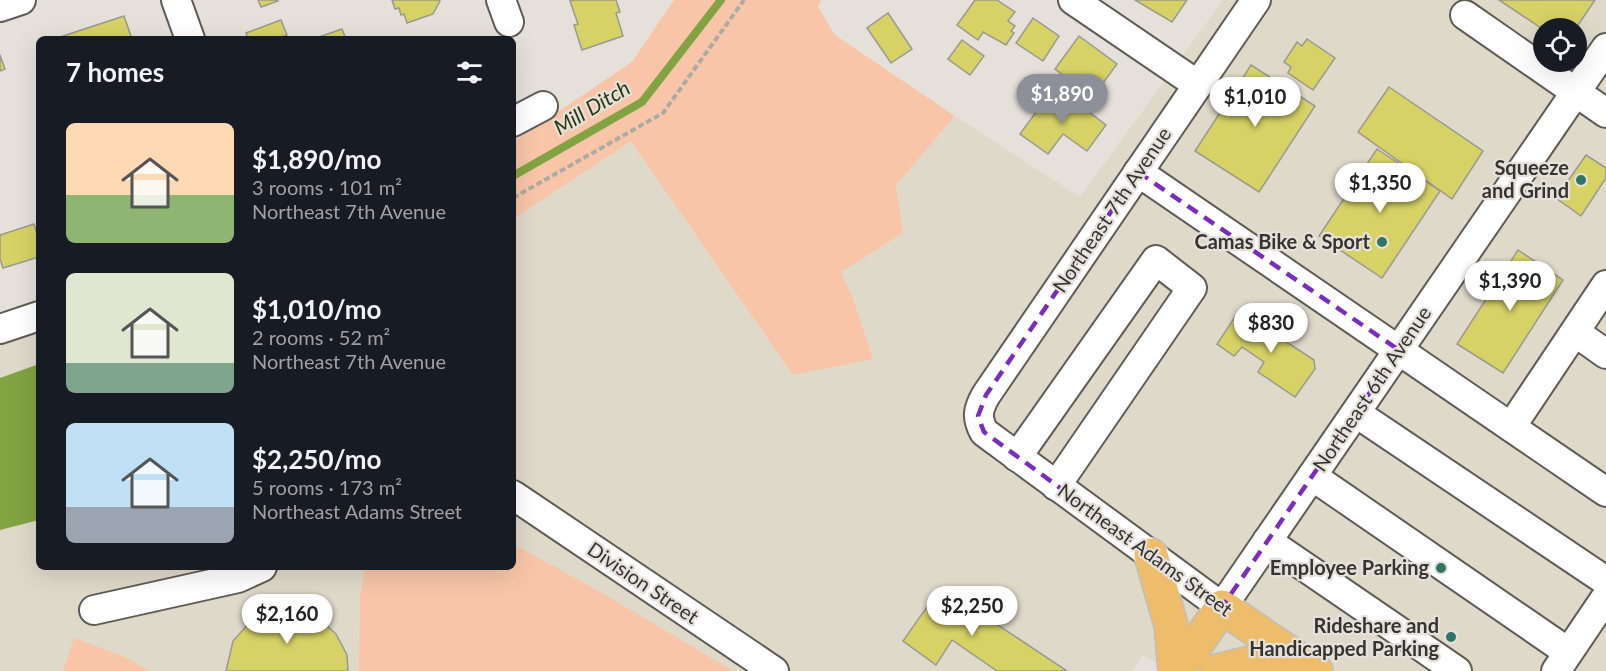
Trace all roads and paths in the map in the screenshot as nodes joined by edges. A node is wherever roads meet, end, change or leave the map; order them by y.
1 (21, 0) edge
2 (176, 0) edge
3 (744, 0) edge
4 (1073, 0) edge
5 (1256, 0) edge
6 (0, 7) edge
7 (1465, 15) dead end
8 (189, 36) edge
9 (1606, 48) edge
10 (1198, 85) junction
11 (1576, 92) junction
12 (543, 106) dead end
13 (1606, 113) edge
14 (516, 120) edge
15 (1138, 172) junction
16 (516, 196) edge
17 (1606, 285) edge
18 (36, 317) edge
19 (0, 330) edge
20 (1575, 332) junction
21 (1399, 350) junction
22 (1606, 354) edge
23 (1356, 413) junction
24 (980, 423) joint
25 (1511, 427) junction
26 (1017, 457) junction
27 (1312, 476) junction
28 (1056, 486) junction
29 (1606, 492) edge
30 (516, 497) edge
31 (1267, 541) junction
32 (1151, 555) junction
33 (255, 570) edge
34 (1606, 581) edge
35 (1606, 597) edge
36 (1222, 607) junction
37 (94, 610) dead end
38 (1303, 662) edge
39 (1561, 666) edge
40 (774, 671) edge
41 (1177, 671) edge
42 (1217, 671) edge
43 (1457, 671) edge

1 - 6 street
2 - 8 street
3 - 16 path
4 - 10 street
5 - 10 street, Northeast 7th Avenue
7 - 11 street
9 - 11 street, Northeast 6th Avenue
10 - 15 street, Northeast 7th Avenue
11 - 13 street
11 - 21 street, Northeast 6th Avenue
12 - 14 street
15 - 21 street
15 - 24 street, Northeast 7th Avenue
17 - 20 street
18 - 19 street
20 - 22 street
20 - 25 street
21 - 23 street, Northeast 6th Avenue
21 - 25 street
23 - 27 street, Northeast 6th Avenue
23 - 34 street
24 - 26 street, Northeast Adams Street
25 - 29 street
26 - 28 street, Northeast Adams Street
26 - 28 street
27 - 31 street, Northeast 6th Avenue
27 - 39 street
28 - 32 street, Northeast Adams Street
30 - 40 street, Division Street
31 - 36 street, Northeast 6th Avenue
31 - 43 street
32 - 36 street, Northeast Adams Street
32 - 41 main road
33 - 37 street
35 - 39 street
36 - 38 main road, Northeast Adams Street
36 - 41 main road, Northeast 6th Avenue
38 - 42 main road

